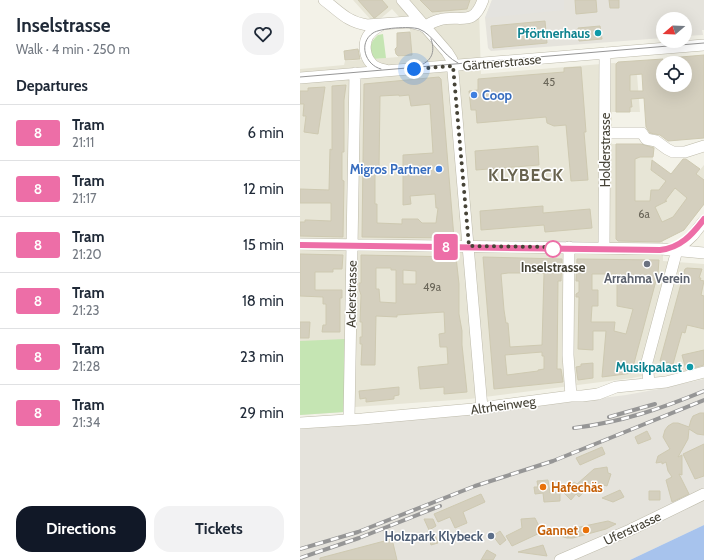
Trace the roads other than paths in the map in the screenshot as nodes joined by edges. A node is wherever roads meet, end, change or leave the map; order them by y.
1 (324, 0) edge
2 (402, 0) edge
3 (482, 9) edge
4 (383, 24) junction
5 (424, 27) junction
6 (704, 45) edge
7 (605, 53) junction
8 (453, 66) junction
9 (386, 71) junction
10 (355, 73) junction
11 (300, 78) edge
12 (605, 133) junction
13 (704, 146) edge
14 (704, 221) edge
15 (300, 244) edge
16 (352, 245) junction
17 (469, 246) junction
18 (569, 247) junction
19 (604, 248) junction
20 (677, 250) junction
21 (704, 253) edge
22 (704, 372) edge
23 (649, 383) junction
24 (571, 396) junction
25 (482, 408) junction
26 (349, 419) junction
27 (300, 423) edge
28 (704, 494) edge
29 (560, 560) edge

1 - 4 street
2 - 5 street
3 - 5 street
4 - 5 street
4 - 9 street
5 - 8 street
6 - 7 street, Gärtnerstrasse
7 - 8 street, Gärtnerstrasse
7 - 12 street, Holderstrasse
8 - 9 street, Gärtnerstrasse
8 - 17 street
9 - 10 street, Gärtnerstrasse
10 - 11 street, Gärtnerstrasse
10 - 16 street, Ackerstrasse
12 - 13 street
12 - 19 street, Holderstrasse
14 - 20 street
15 - 16 street
16 - 17 street
16 - 26 street, Ackerstrasse
17 - 18 street
17 - 25 street
18 - 19 street
18 - 24 street
19 - 20 street
20 - 21 street
20 - 23 street
22 - 23 street, Altrheinweg
23 - 24 street, Altrheinweg
24 - 25 street, Altrheinweg
25 - 26 street, Altrheinweg
26 - 27 street, Altrheinweg
28 - 29 street, Uferstrasse

